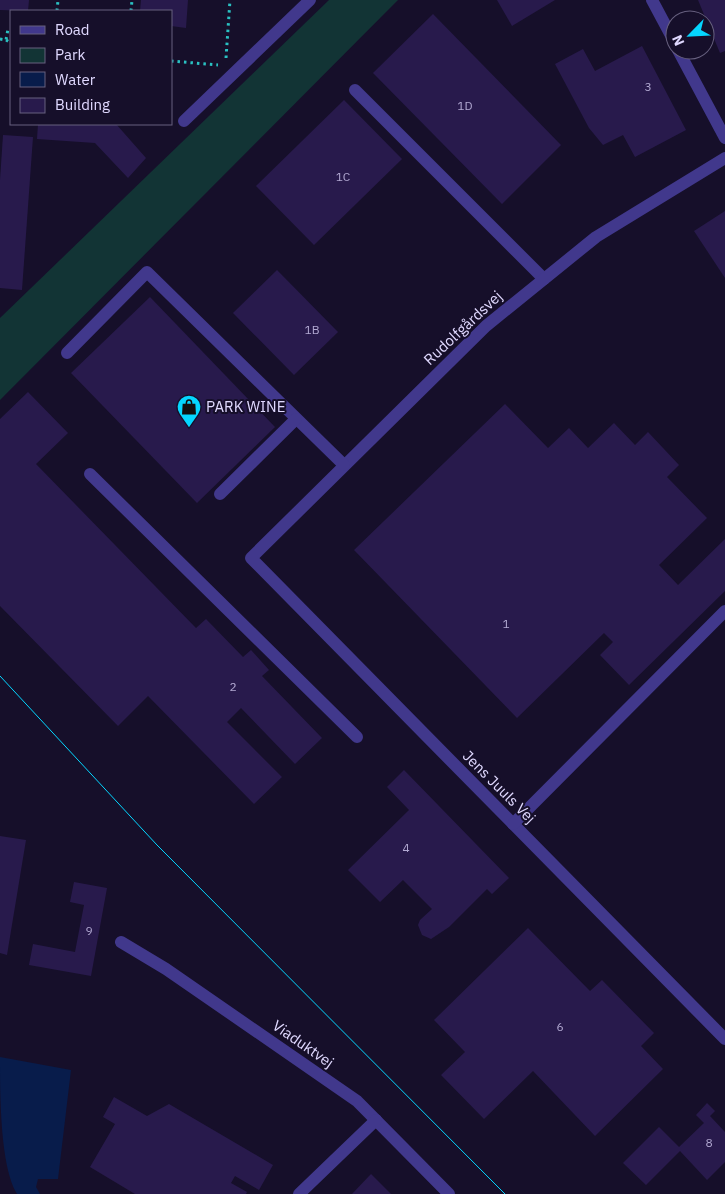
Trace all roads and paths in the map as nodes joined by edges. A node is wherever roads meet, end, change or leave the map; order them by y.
1 (230, 0) edge
2 (310, 0) edge
3 (652, 0) edge
4 (665, 25) edge
5 (10, 30) edge
6 (0, 39) edge
7 (6, 40) junction
8 (10, 42) edge
9 (683, 60) edge
10 (172, 61) edge
11 (355, 90) dead end
12 (184, 121) dead end
13 (725, 138) edge
14 (725, 158) edge
15 (544, 279) junction
16 (67, 353) dead end
17 (296, 419) junction
18 (344, 466) junction
19 (90, 474) dead end
20 (220, 494) dead end
21 (251, 558) joint
22 (725, 611) edge
23 (357, 737) dead end
24 (513, 824) junction
25 (120, 942) dead end
26 (725, 1039) edge
27 (376, 1120) junction
28 (299, 1194) edge
29 (449, 1194) edge

1 - 10 path
2 - 12 street
3 - 4 street
5 - 7 path
6 - 7 path
7 - 8 path
9 - 13 street
11 - 15 street
14 - 15 street, Rudolfgårdsvej
15 - 18 street, Rudolfgårdsvej
16 - 17 street
17 - 18 street
17 - 20 street
18 - 21 street, Rudolfgårdsvej
19 - 23 street
21 - 24 street, Jens Juuls Vej
22 - 24 street
24 - 26 street, Jens Juuls Vej
25 - 27 street, Viaduktvej
27 - 28 street
27 - 29 street, Viaduktvej

